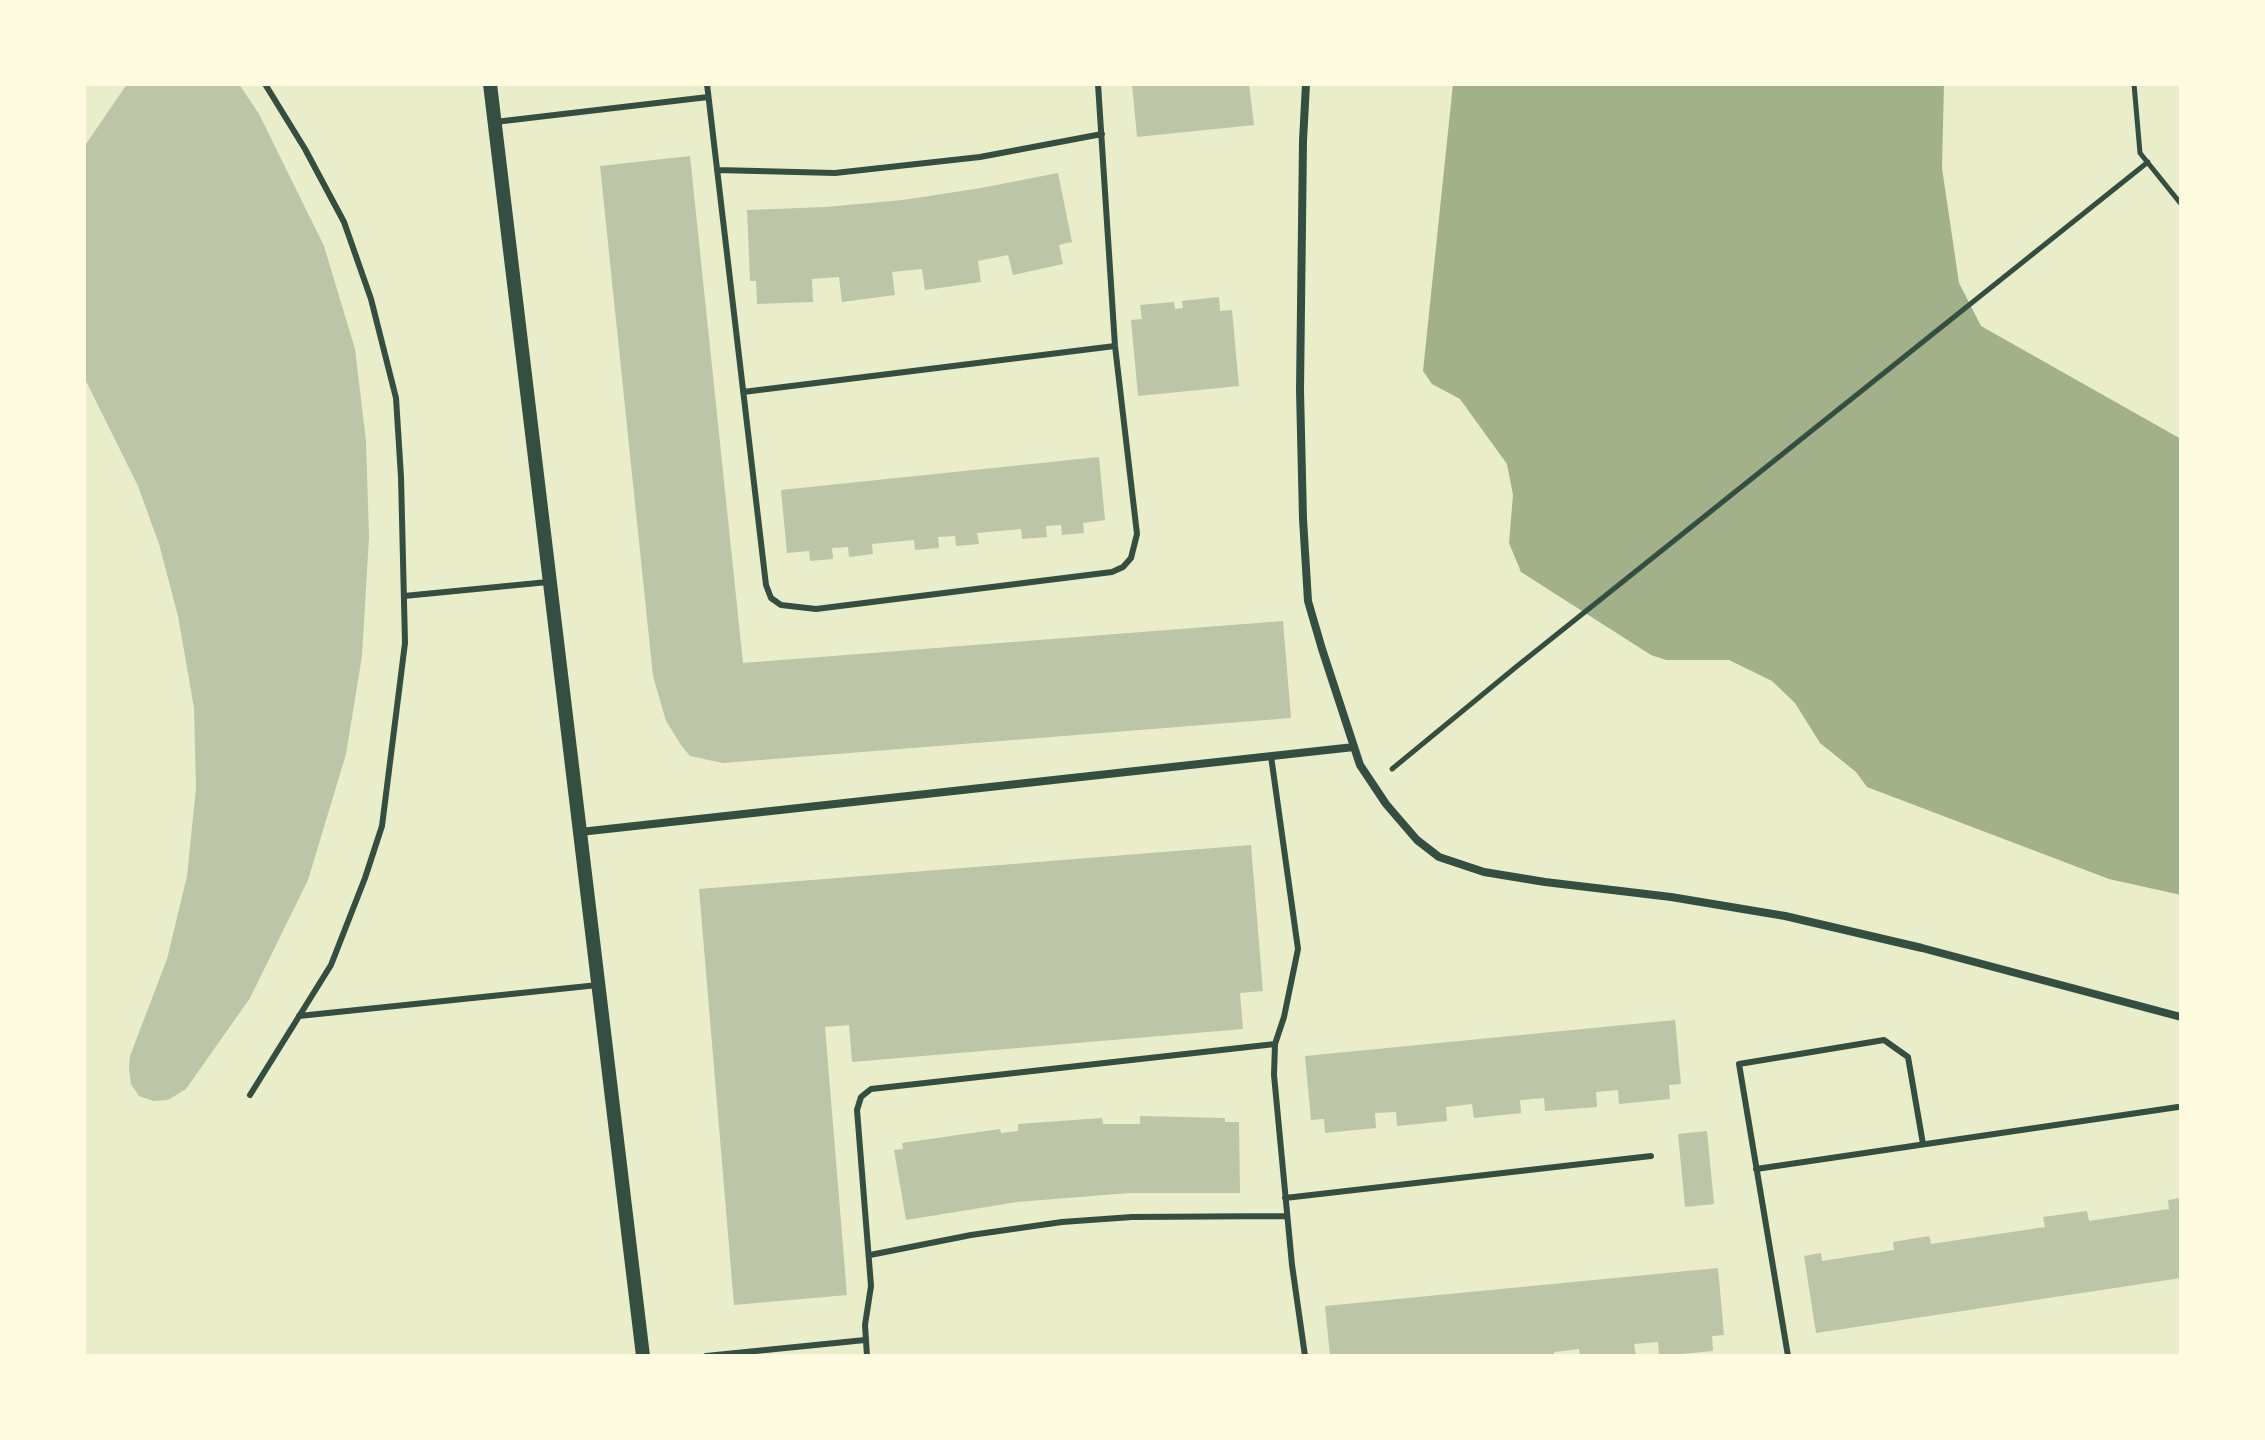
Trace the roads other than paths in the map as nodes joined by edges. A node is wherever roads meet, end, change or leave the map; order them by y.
1 (265, 84) edge
2 (490, 84) edge
3 (707, 84) edge
4 (1098, 84) edge
5 (1306, 84) edge
6 (708, 97) junction
7 (495, 122) junction
8 (1102, 134) junction
9 (717, 170) junction
10 (1115, 346) junction
11 (743, 392) junction
12 (551, 581) junction
13 (404, 596) junction
14 (1354, 747) junction
15 (1271, 756) junction
16 (580, 832) junction
17 (599, 985) junction
18 (299, 1016) junction
19 (2181, 1017) edge
20 (1275, 1044) junction
21 (250, 1095) dead end
22 (2178, 1107) dead end
23 (1923, 1144) junction
24 (1651, 1156) dead end
25 (1756, 1169) junction
26 (1285, 1198) junction
27 (1287, 1216) junction
28 (870, 1255) junction
29 (865, 1340) junction
30 (643, 1356) edge
31 (706, 1356) edge
32 (867, 1356) edge
33 (1305, 1356) edge
34 (1788, 1356) edge

1 - 13 lane
2 - 7 street
3 - 6 lane
4 - 8 lane
5 - 14 street
6 - 7 lane
6 - 9 lane
7 - 12 street
8 - 9 lane
8 - 10 lane
9 - 11 lane
10 - 11 lane
10 - 11 lane
12 - 13 lane
12 - 16 street
13 - 18 lane
14 - 15 street
14 - 19 street
15 - 16 street
15 - 20 lane
16 - 17 street
17 - 18 lane
17 - 30 street
18 - 21 lane
20 - 26 lane
20 - 28 lane
22 - 23 lane
23 - 25 lane
23 - 25 lane
24 - 26 lane
25 - 34 lane
26 - 27 lane
27 - 28 lane
27 - 33 lane
28 - 29 lane
29 - 31 lane
29 - 32 lane

